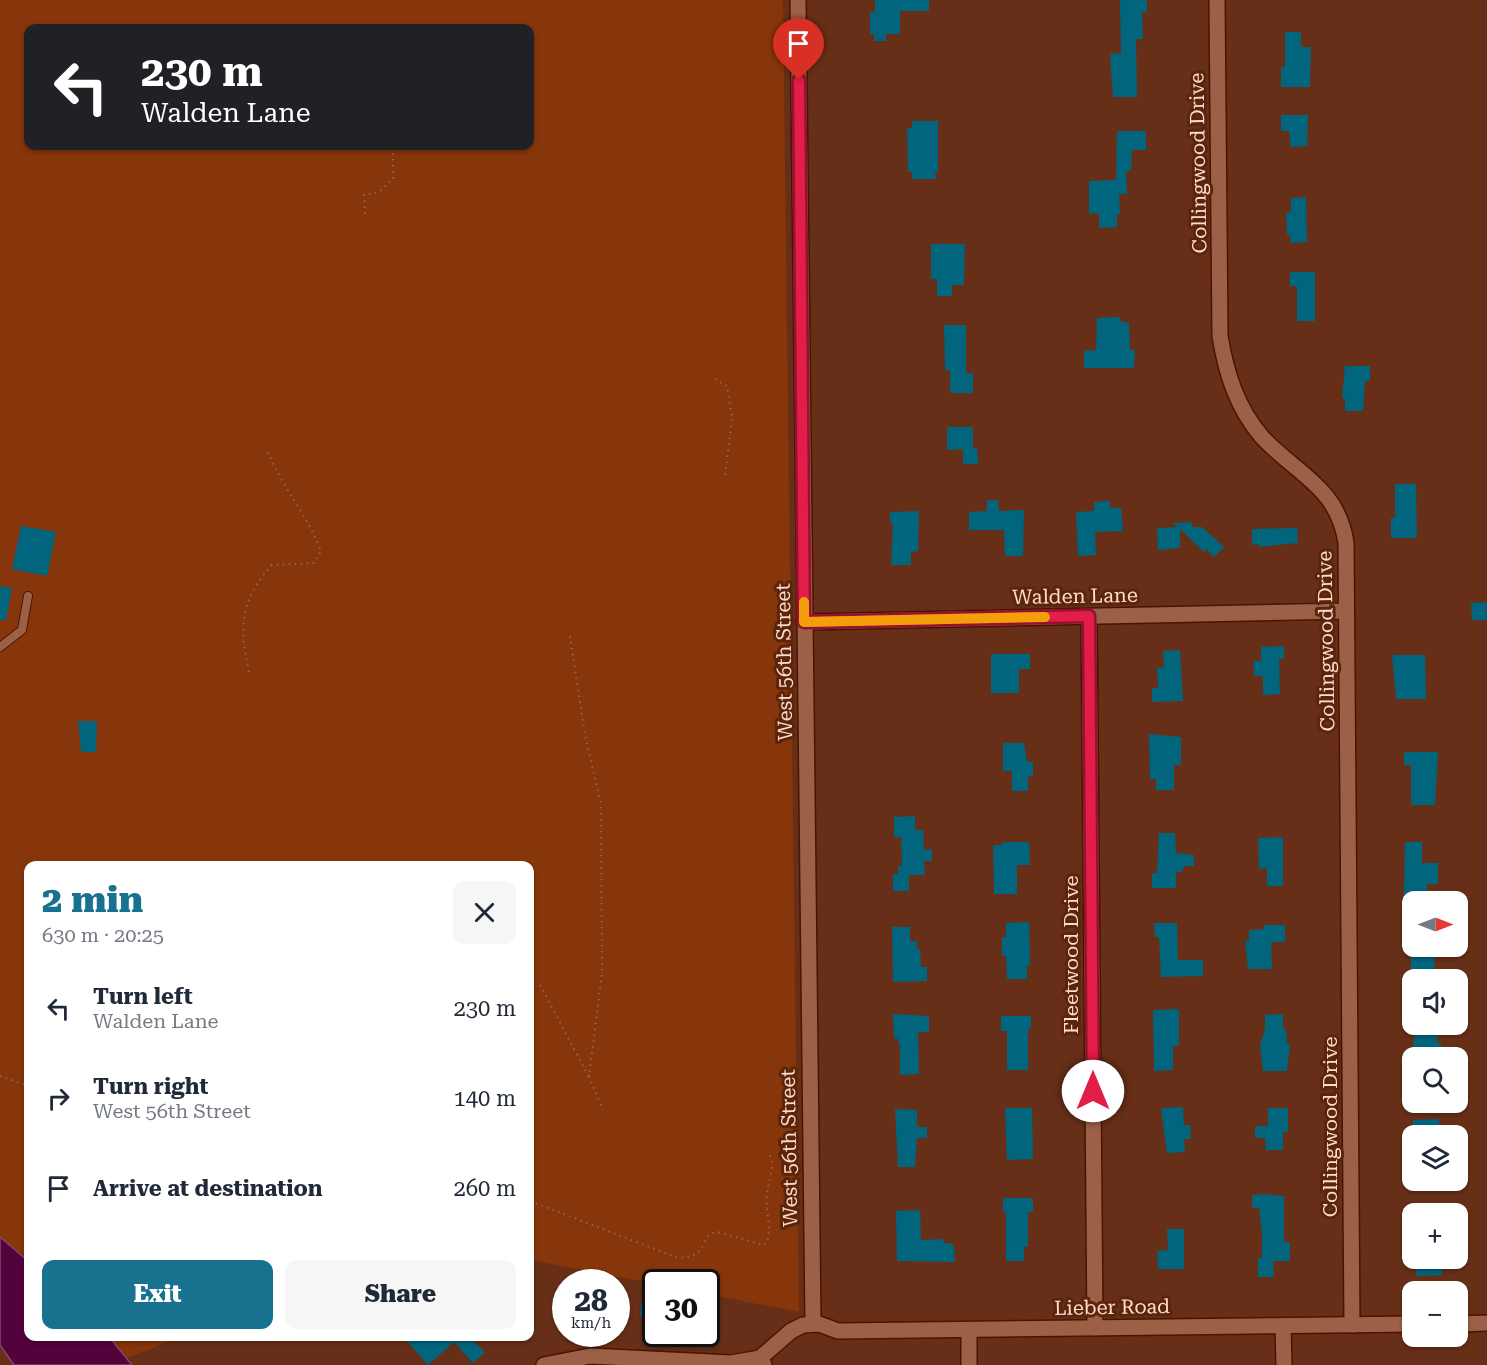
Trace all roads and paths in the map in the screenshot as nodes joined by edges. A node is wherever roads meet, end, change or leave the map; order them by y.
1 (798, 0) edge
2 (1217, 0) edge
3 (393, 150) edge
4 (365, 214) dead end
5 (715, 379) dead end
6 (268, 452) dead end
7 (725, 477) dead end
8 (28, 596) dead end
9 (1347, 611) junction
10 (1089, 616) junction
11 (804, 622) junction
12 (570, 636) dead end
13 (0, 647) edge
14 (249, 672) dead end
15 (540, 985) dead end
16 (0, 1076) edge
17 (589, 1077) junction
18 (24, 1085) edge
19 (603, 1110) dead end
20 (769, 1153) dead end
21 (534, 1203) edge
22 (813, 1323) junction
23 (1487, 1323) edge
24 (1402, 1324) edge
25 (1468, 1324) edge
26 (1352, 1325) junction
27 (1283, 1326) junction
28 (1095, 1328) junction
29 (969, 1330) junction
30 (762, 1362) edge
31 (544, 1365) edge
32 (969, 1365) edge
33 (1284, 1365) edge

1 - 11 street, West 56th Street
2 - 9 street, Collingwood Drive
3 - 4 path
5 - 7 path
6 - 14 path
8 - 13 lane
9 - 10 street, Walden Lane
9 - 26 street, Collingwood Drive
10 - 11 street, Walden Lane
10 - 28 street, Fleetwood Drive
11 - 22 street, West 56th Street
12 - 17 path
15 - 17 path
16 - 18 path
17 - 19 path
20 - 21 path
22 - 29 street, Lieber Road
22 - 30 street
23 - 25 street
24 - 26 street, Lieber Road
26 - 27 street, Lieber Road
27 - 28 street, Lieber Road
27 - 33 street
28 - 29 street, Lieber Road
29 - 32 street
30 - 31 street

